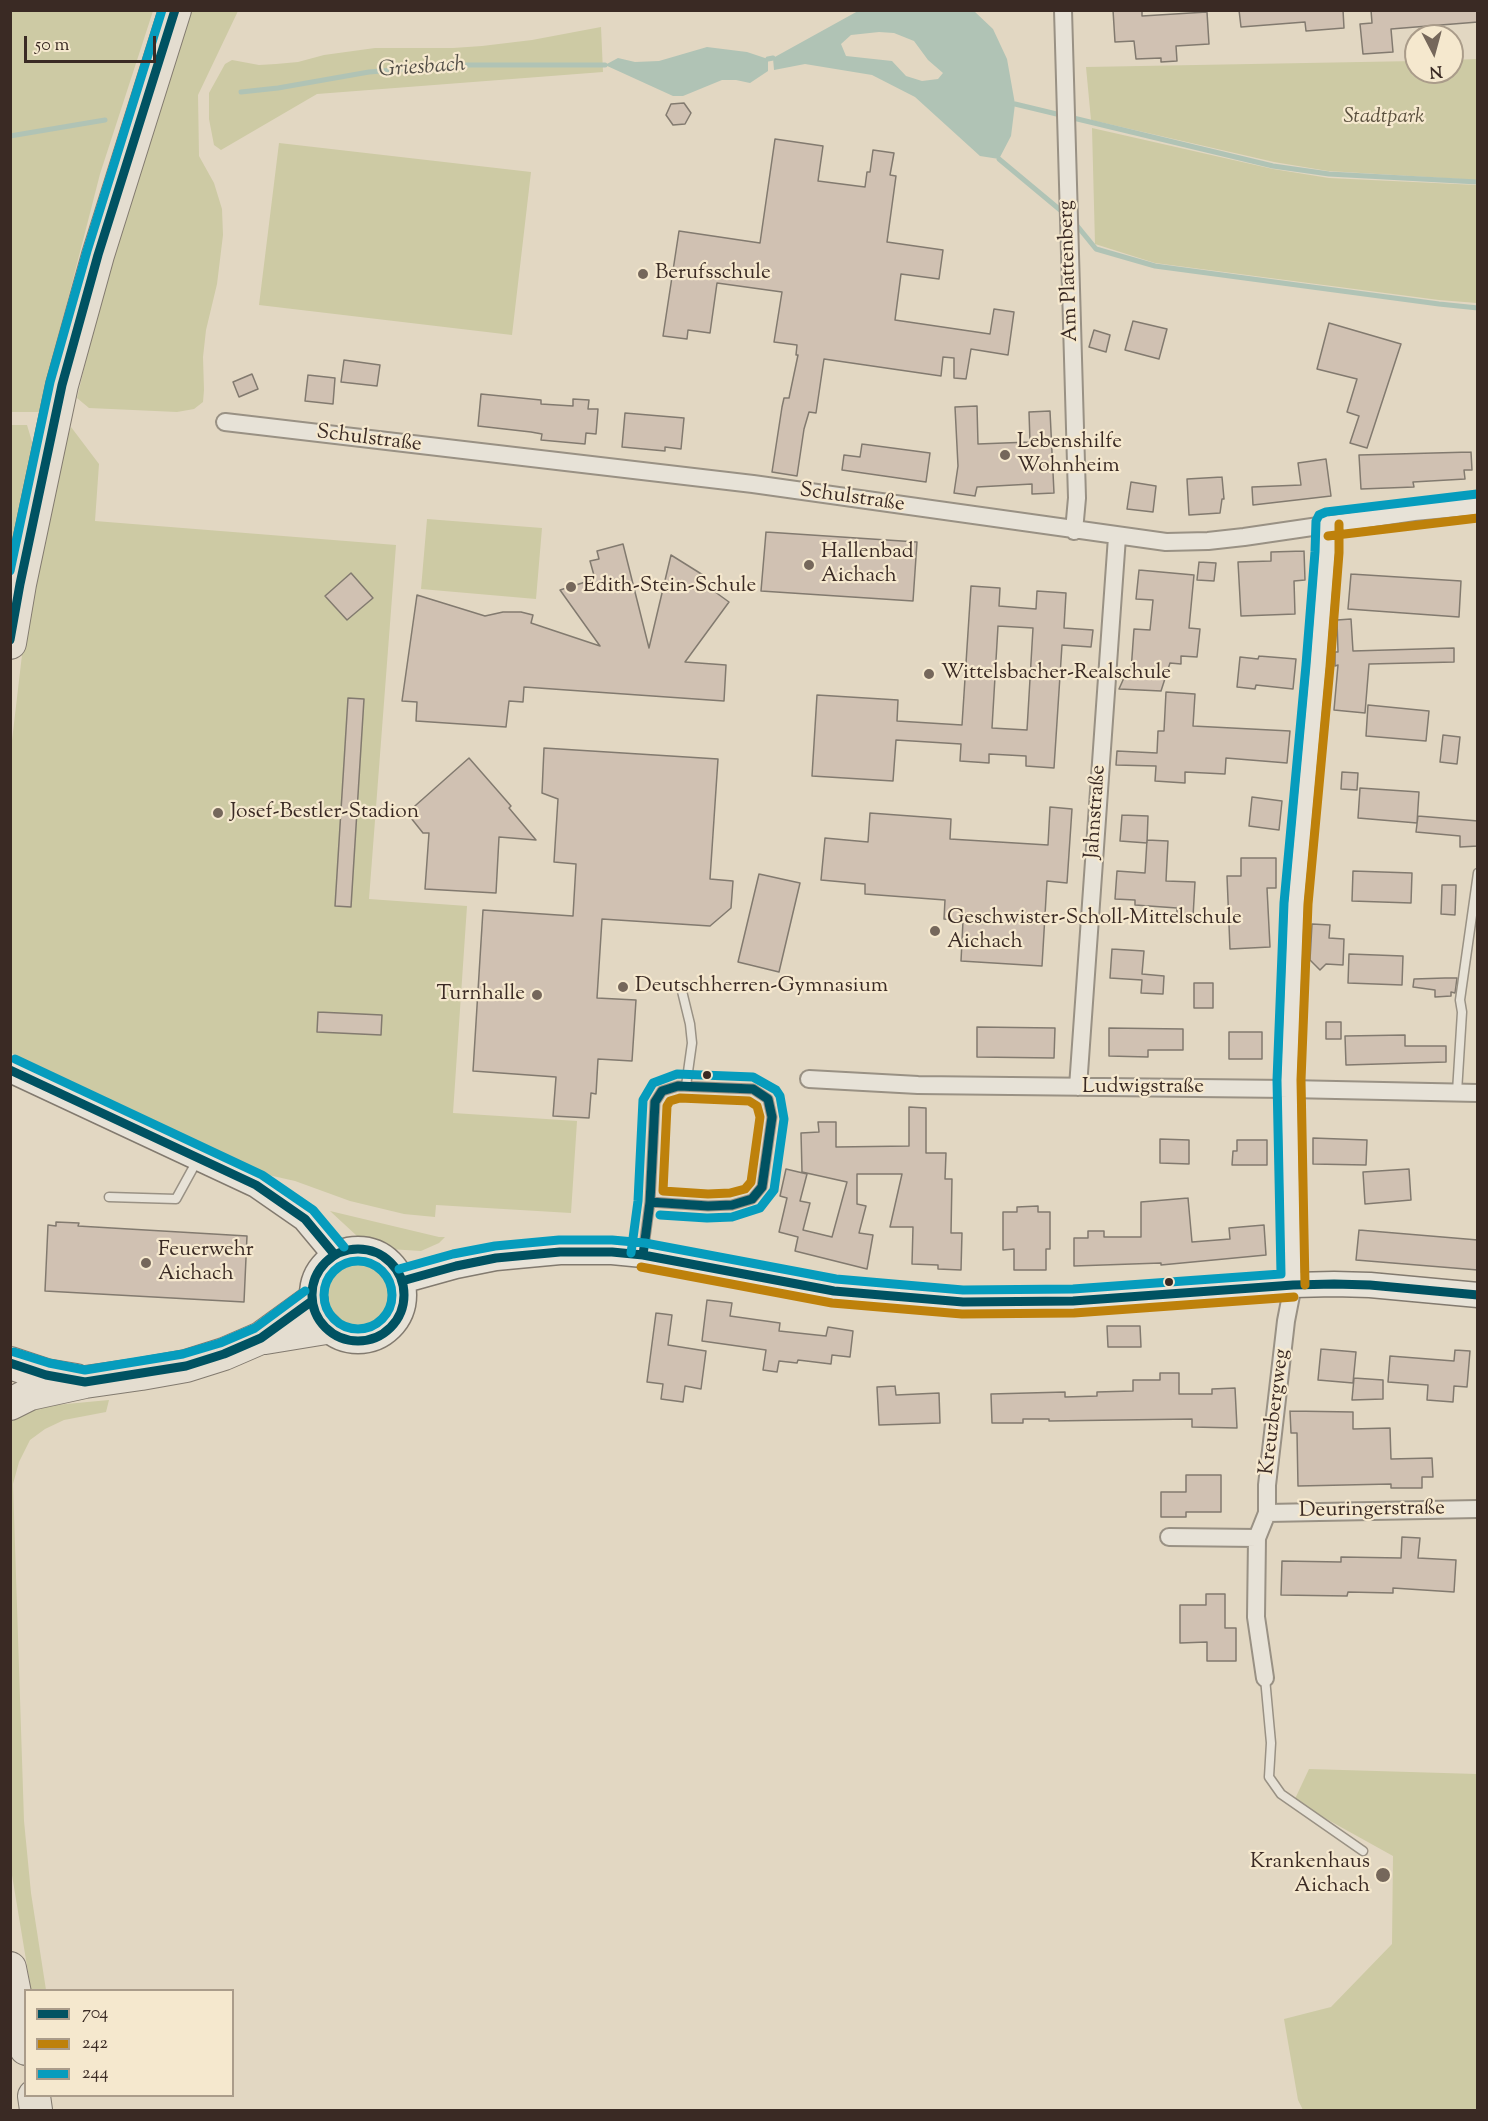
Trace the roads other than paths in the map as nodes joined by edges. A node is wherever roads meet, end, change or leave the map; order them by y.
1 (175, 10) edge
2 (1063, 10) edge
3 (225, 422) dead end
4 (1478, 506) edge
5 (1327, 524) junction
6 (1074, 531) junction
7 (1117, 537) junction
8 (10, 643) edge
9 (1478, 873) edge
10 (681, 987) dead end
11 (10, 1070) edge
12 (809, 1079) dead end
13 (686, 1086) junction
14 (1078, 1087) junction
15 (1289, 1089) junction
16 (1457, 1092) junction
17 (1478, 1093) edge
18 (198, 1158) junction
19 (109, 1197) dead end
20 (650, 1202) junction
21 (335, 1255) junction
22 (643, 1255) junction
23 (402, 1281) junction
24 (1293, 1285) junction
25 (1478, 1295) edge
26 (312, 1301) junction
27 (326, 1328) junction
28 (261, 1338) junction
29 (10, 1363) edge
30 (85, 1382) junction
31 (10, 1404) edge
32 (1478, 1509) edge
33 (1268, 1513) junction
34 (1169, 1538) dead end
35 (1257, 1538) junction
36 (1265, 1678) joint
37 (1363, 1851) dead end
38 (10, 1968) edge
39 (24, 2039) edge

1 - 8 highway
2 - 6 street, Am Plattenberg
3 - 6 street, Schulstraße
4 - 5 street, Schulstraße
5 - 7 street, Schulstraße
5 - 15 street, Kreuzbergweg
6 - 7 street, Schulstraße
7 - 14 street, Jahnstraße
9 - 16 lane
10 - 13 lane
11 - 18 main road
12 - 14 street, Ludwigstraße
13 - 20 lane
13 - 20 lane
14 - 15 street, Ludwigstraße
15 - 16 street, Ludwigstraße
15 - 24 street, Kreuzbergweg
16 - 17 street, Ludwigstraße
18 - 19 lane
18 - 21 main road
20 - 22 lane
21 - 23 main road
21 - 26 main road
22 - 23 main road
22 - 24 main road
23 - 27 main road
24 - 25 main road
24 - 33 street, Kreuzbergweg
26 - 27 main road
26 - 28 highway
27 - 28 highway
28 - 30 highway
29 - 30 highway
30 - 31 highway
32 - 33 street, Deuringerstraße
33 - 35 street, Kreuzbergweg
34 - 35 street
35 - 36 street, Kreuzbergweg
36 - 37 lane
38 - 39 highway

